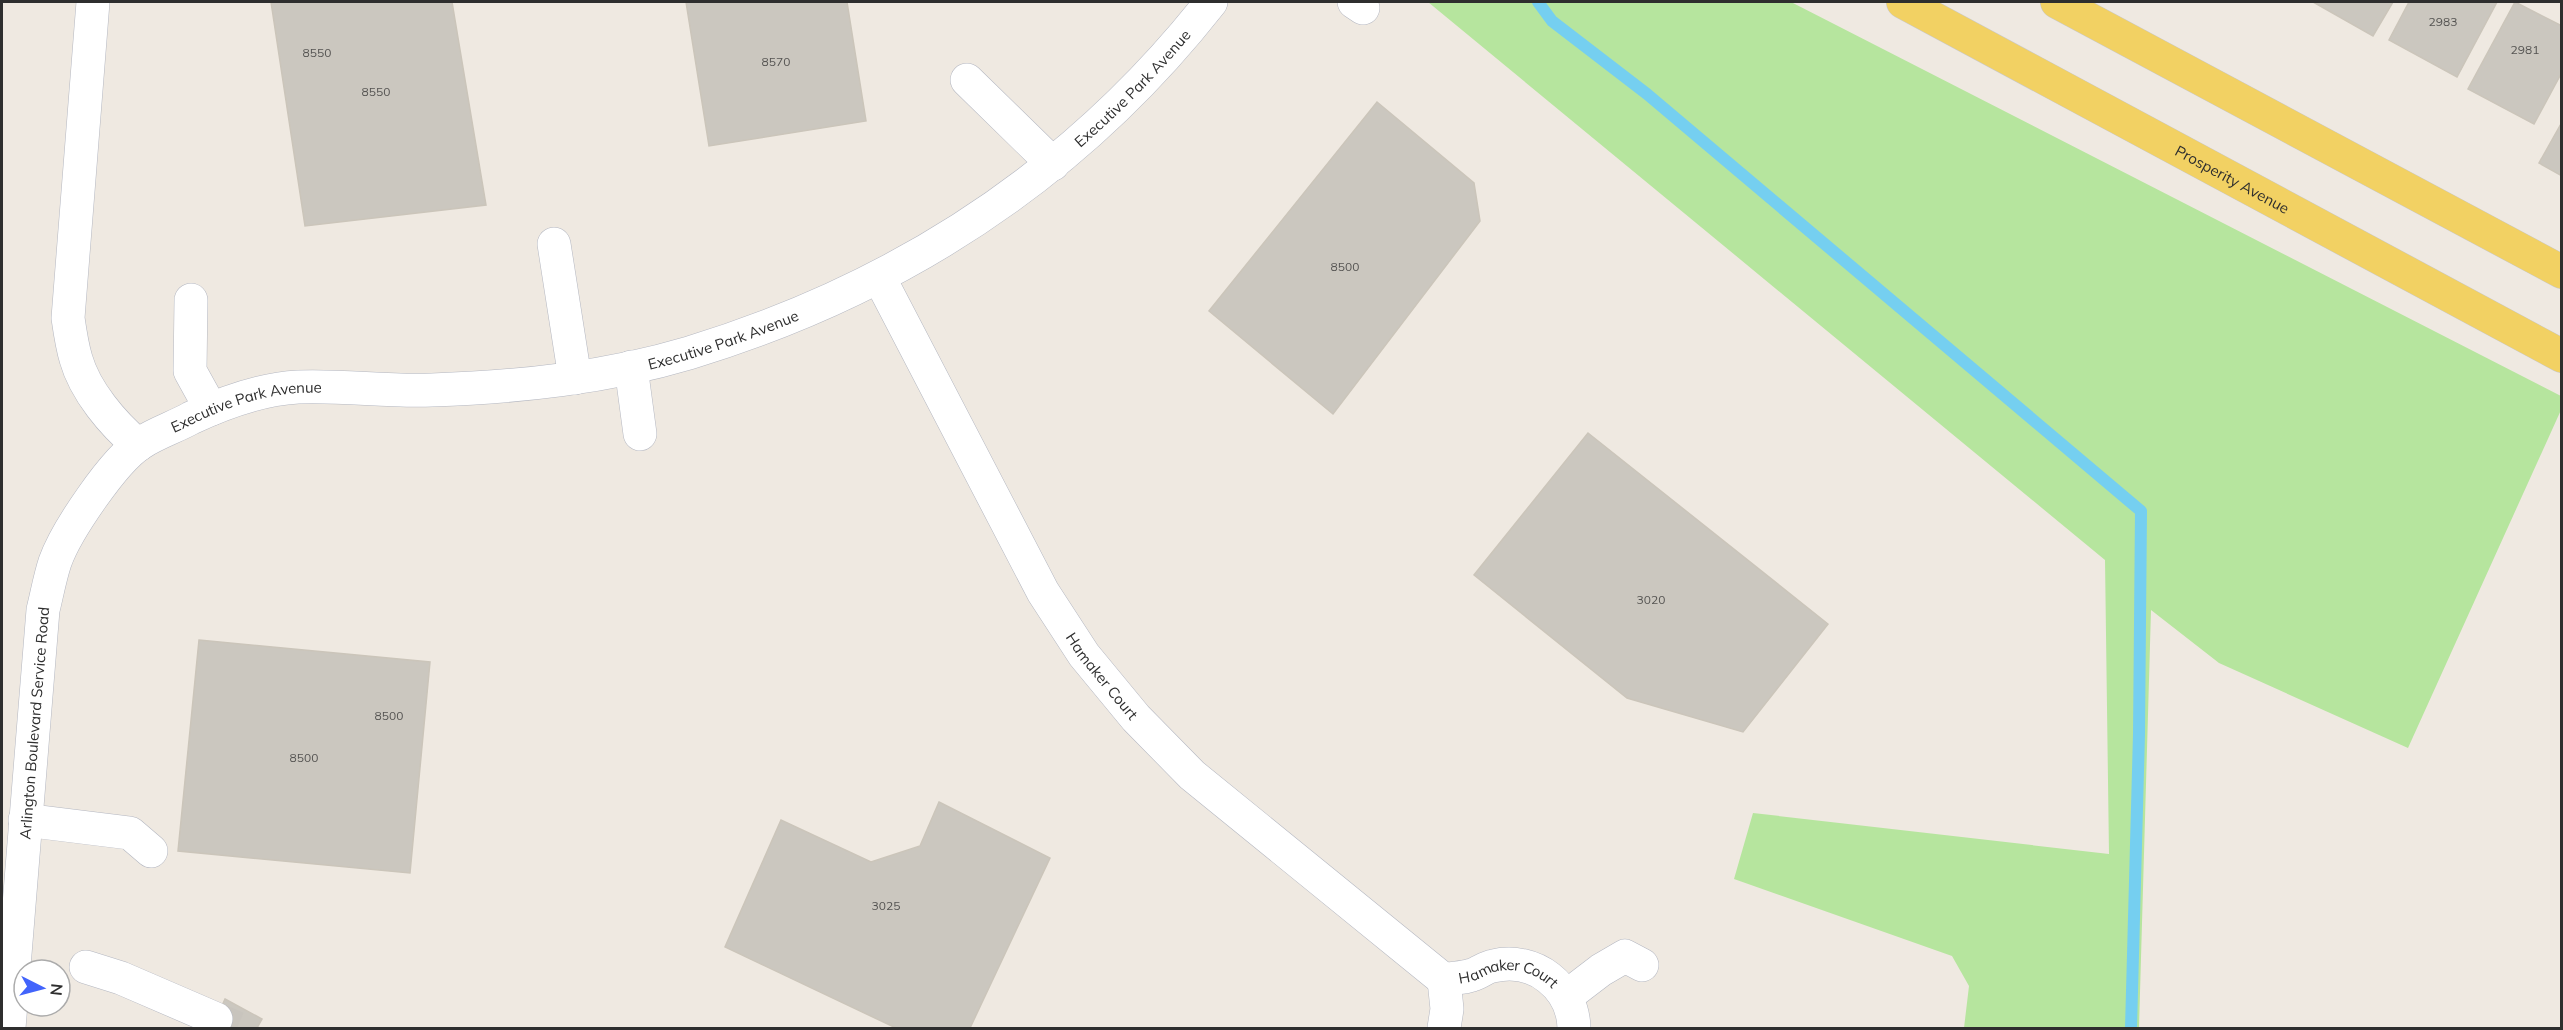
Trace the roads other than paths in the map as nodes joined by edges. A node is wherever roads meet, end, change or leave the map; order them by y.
1 (93, 2) edge
2 (1211, 2) edge
3 (1903, 2) edge
4 (2057, 2) edge
5 (967, 80) dead end
6 (1053, 164) junction
7 (554, 244) dead end
8 (2562, 272) edge
9 (879, 277) junction
10 (191, 300) dead end
11 (2562, 356) edge
12 (632, 367) junction
13 (575, 378) junction
14 (211, 408) junction
15 (640, 434) dead end
16 (138, 445) junction
17 (25, 820) junction
18 (151, 851) dead end
19 (1642, 965) dead end
20 (86, 967) dead end
21 (1444, 980) junction
22 (1566, 996) junction
23 (216, 1019) tunnel mouth
24 (9, 1029) edge
25 (1444, 1029) edge
26 (1574, 1029) edge

1 - 16 street
2 - 6 street, Executive Park Avenue
3 - 11 main road, Prosperity Avenue
4 - 8 main road
5 - 6 street
6 - 9 street, Executive Park Avenue
7 - 13 street
9 - 12 street, Executive Park Avenue
9 - 21 street, Hamaker Court
10 - 14 street
12 - 13 street, Executive Park Avenue
12 - 15 street
13 - 14 street, Executive Park Avenue
14 - 16 street, Executive Park Avenue
16 - 17 street, Arlington Boulevard Service Road
17 - 18 street
17 - 24 street, Arlington Boulevard Service Road
19 - 22 street
20 - 23 street
21 - 22 street, Hamaker Court
21 - 25 street, Hamaker Court
22 - 26 street, Hamaker Court

